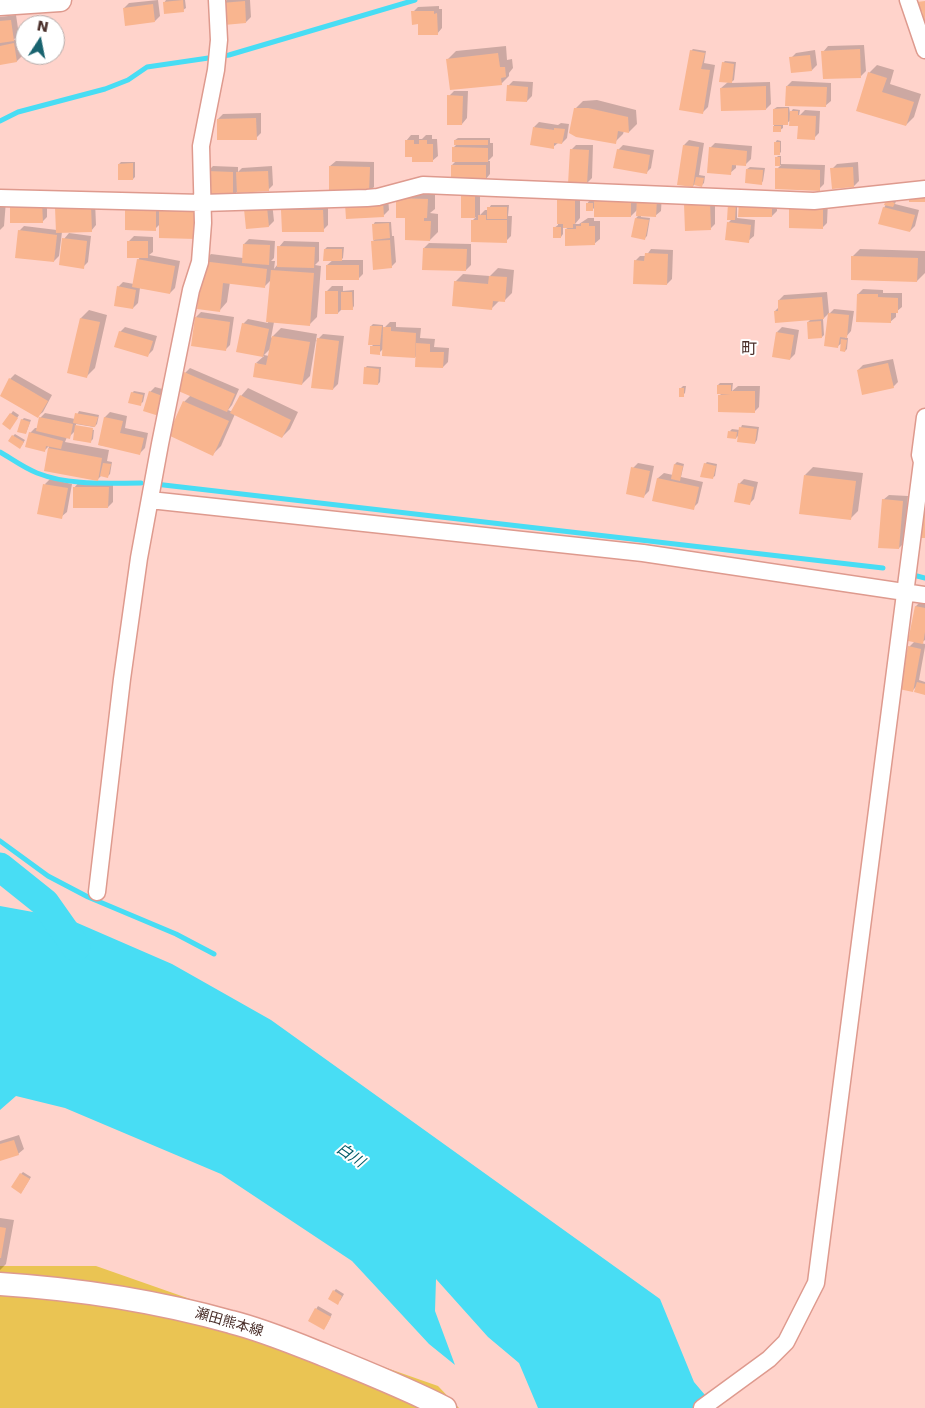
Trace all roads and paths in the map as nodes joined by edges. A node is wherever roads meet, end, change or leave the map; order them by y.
1 (60, 0) edge
2 (217, 0) edge
3 (908, 0) edge
4 (0, 4) edge
5 (925, 50) edge
6 (925, 189) edge
7 (0, 198) edge
8 (202, 203) junction
9 (925, 417) edge
10 (150, 500) junction
11 (904, 591) junction
12 (925, 595) edge
13 (97, 892) dead end
14 (0, 1284) edge
15 (446, 1408) edge
16 (702, 1408) edge

1 - 4 main road
2 - 8 street
3 - 5 street
6 - 8 street
7 - 8 street
8 - 10 street
9 - 11 street
10 - 11 street
10 - 13 street
11 - 12 street
11 - 16 street
14 - 15 main road, 瀬田熊本線

